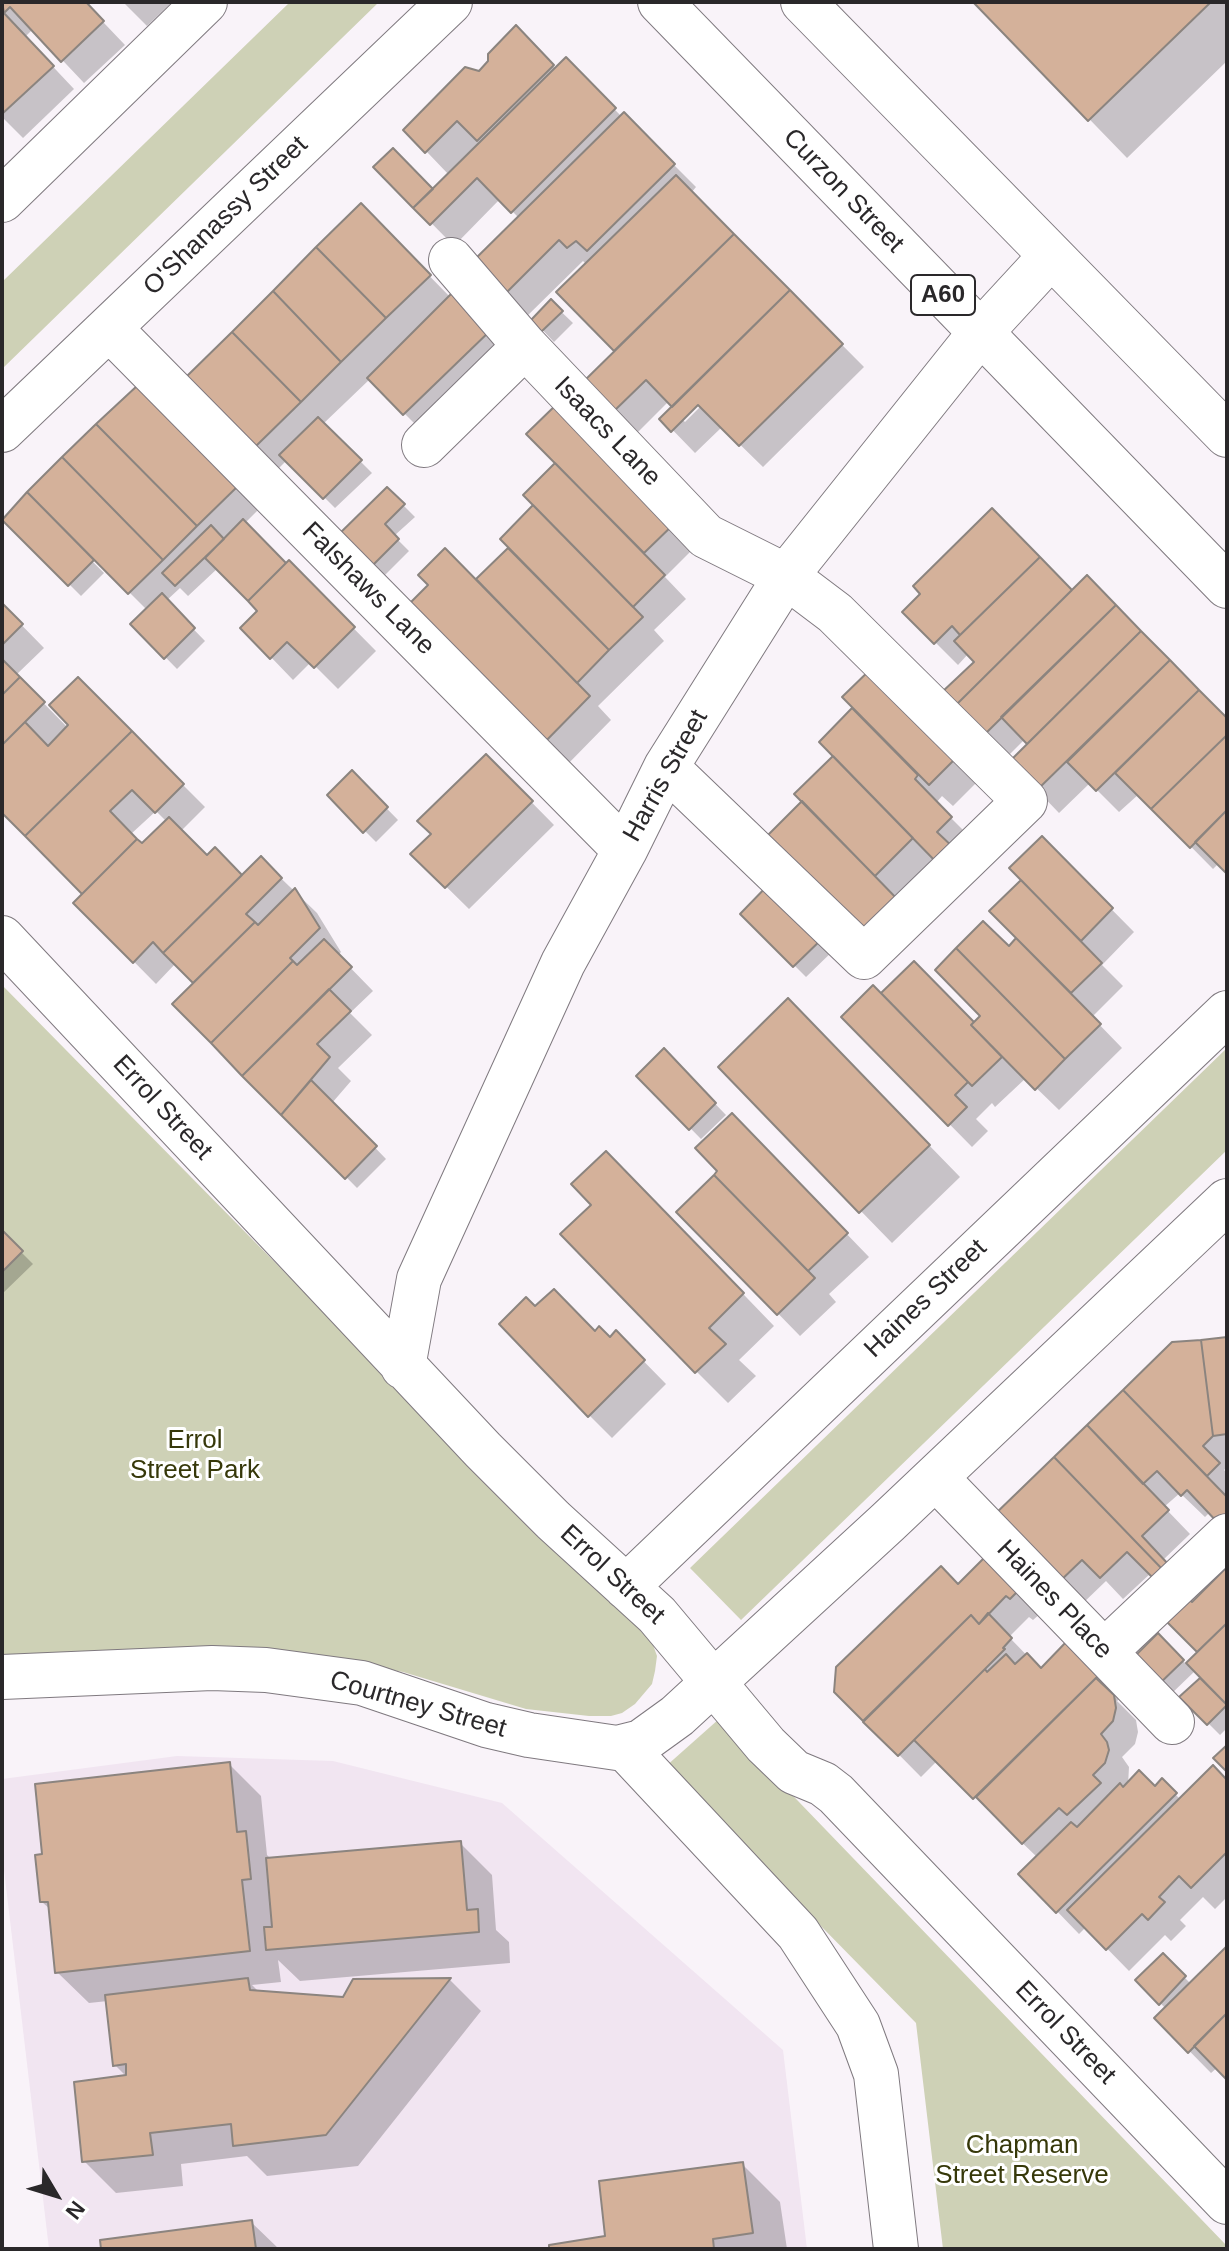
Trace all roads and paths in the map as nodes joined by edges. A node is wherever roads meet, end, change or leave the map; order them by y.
1 (205, 2) edge
2 (450, 2) edge
3 (660, 2) edge
4 (803, 2) edge
5 (2, 200) edge
6 (1051, 256) junction
7 (451, 260) dead end
8 (109, 328) junction
9 (980, 333) junction
10 (525, 346) junction
11 (2, 430) edge
12 (1227, 435) edge
13 (424, 445) dead end
14 (786, 576) junction
15 (1227, 586) edge
16 (666, 767) junction
17 (625, 850) junction
18 (2, 938) edge
19 (1227, 1013) edge
20 (1227, 1201) edge
21 (403, 1367) junction
22 (936, 1478) junction
23 (1227, 1536) edge
24 (626, 1587) junction
25 (1105, 1651) junction
26 (2, 1677) edge
27 (714, 1681) junction
28 (1172, 1722) dead end
29 (624, 1747) junction
30 (1227, 2202) edge
31 (896, 2249) edge

1 - 5 main road
2 - 8 main road, O'Shanassy Street
3 - 9 main road, Curzon Street / A60
4 - 6 main road
6 - 9 main road, Harris Street
6 - 12 main road
7 - 10 main road, Isaacs Lane
8 - 11 main road, O'Shanassy Street
8 - 17 main road, Falshaws Lane
9 - 14 main road, Harris Street
9 - 15 main road, Curzon Street / A60
10 - 13 main road
10 - 14 main road, Isaacs Lane
14 - 16 main road, Harris Street
14 - 16 main road, Isaacs Lane
16 - 17 main road, Harris Street
17 - 21 main road, Harris Street
18 - 21 main road, Errol Street
19 - 24 main road, Haines Street
20 - 22 main road
21 - 24 main road, Errol Street
22 - 25 main road, Haines Place
22 - 27 main road
23 - 25 main road
24 - 27 main road, Errol Street
25 - 28 main road, Haines Place
26 - 29 main road, Courtney Street
27 - 29 main road, Courtney Street
27 - 30 main road, Errol Street
29 - 31 main road

